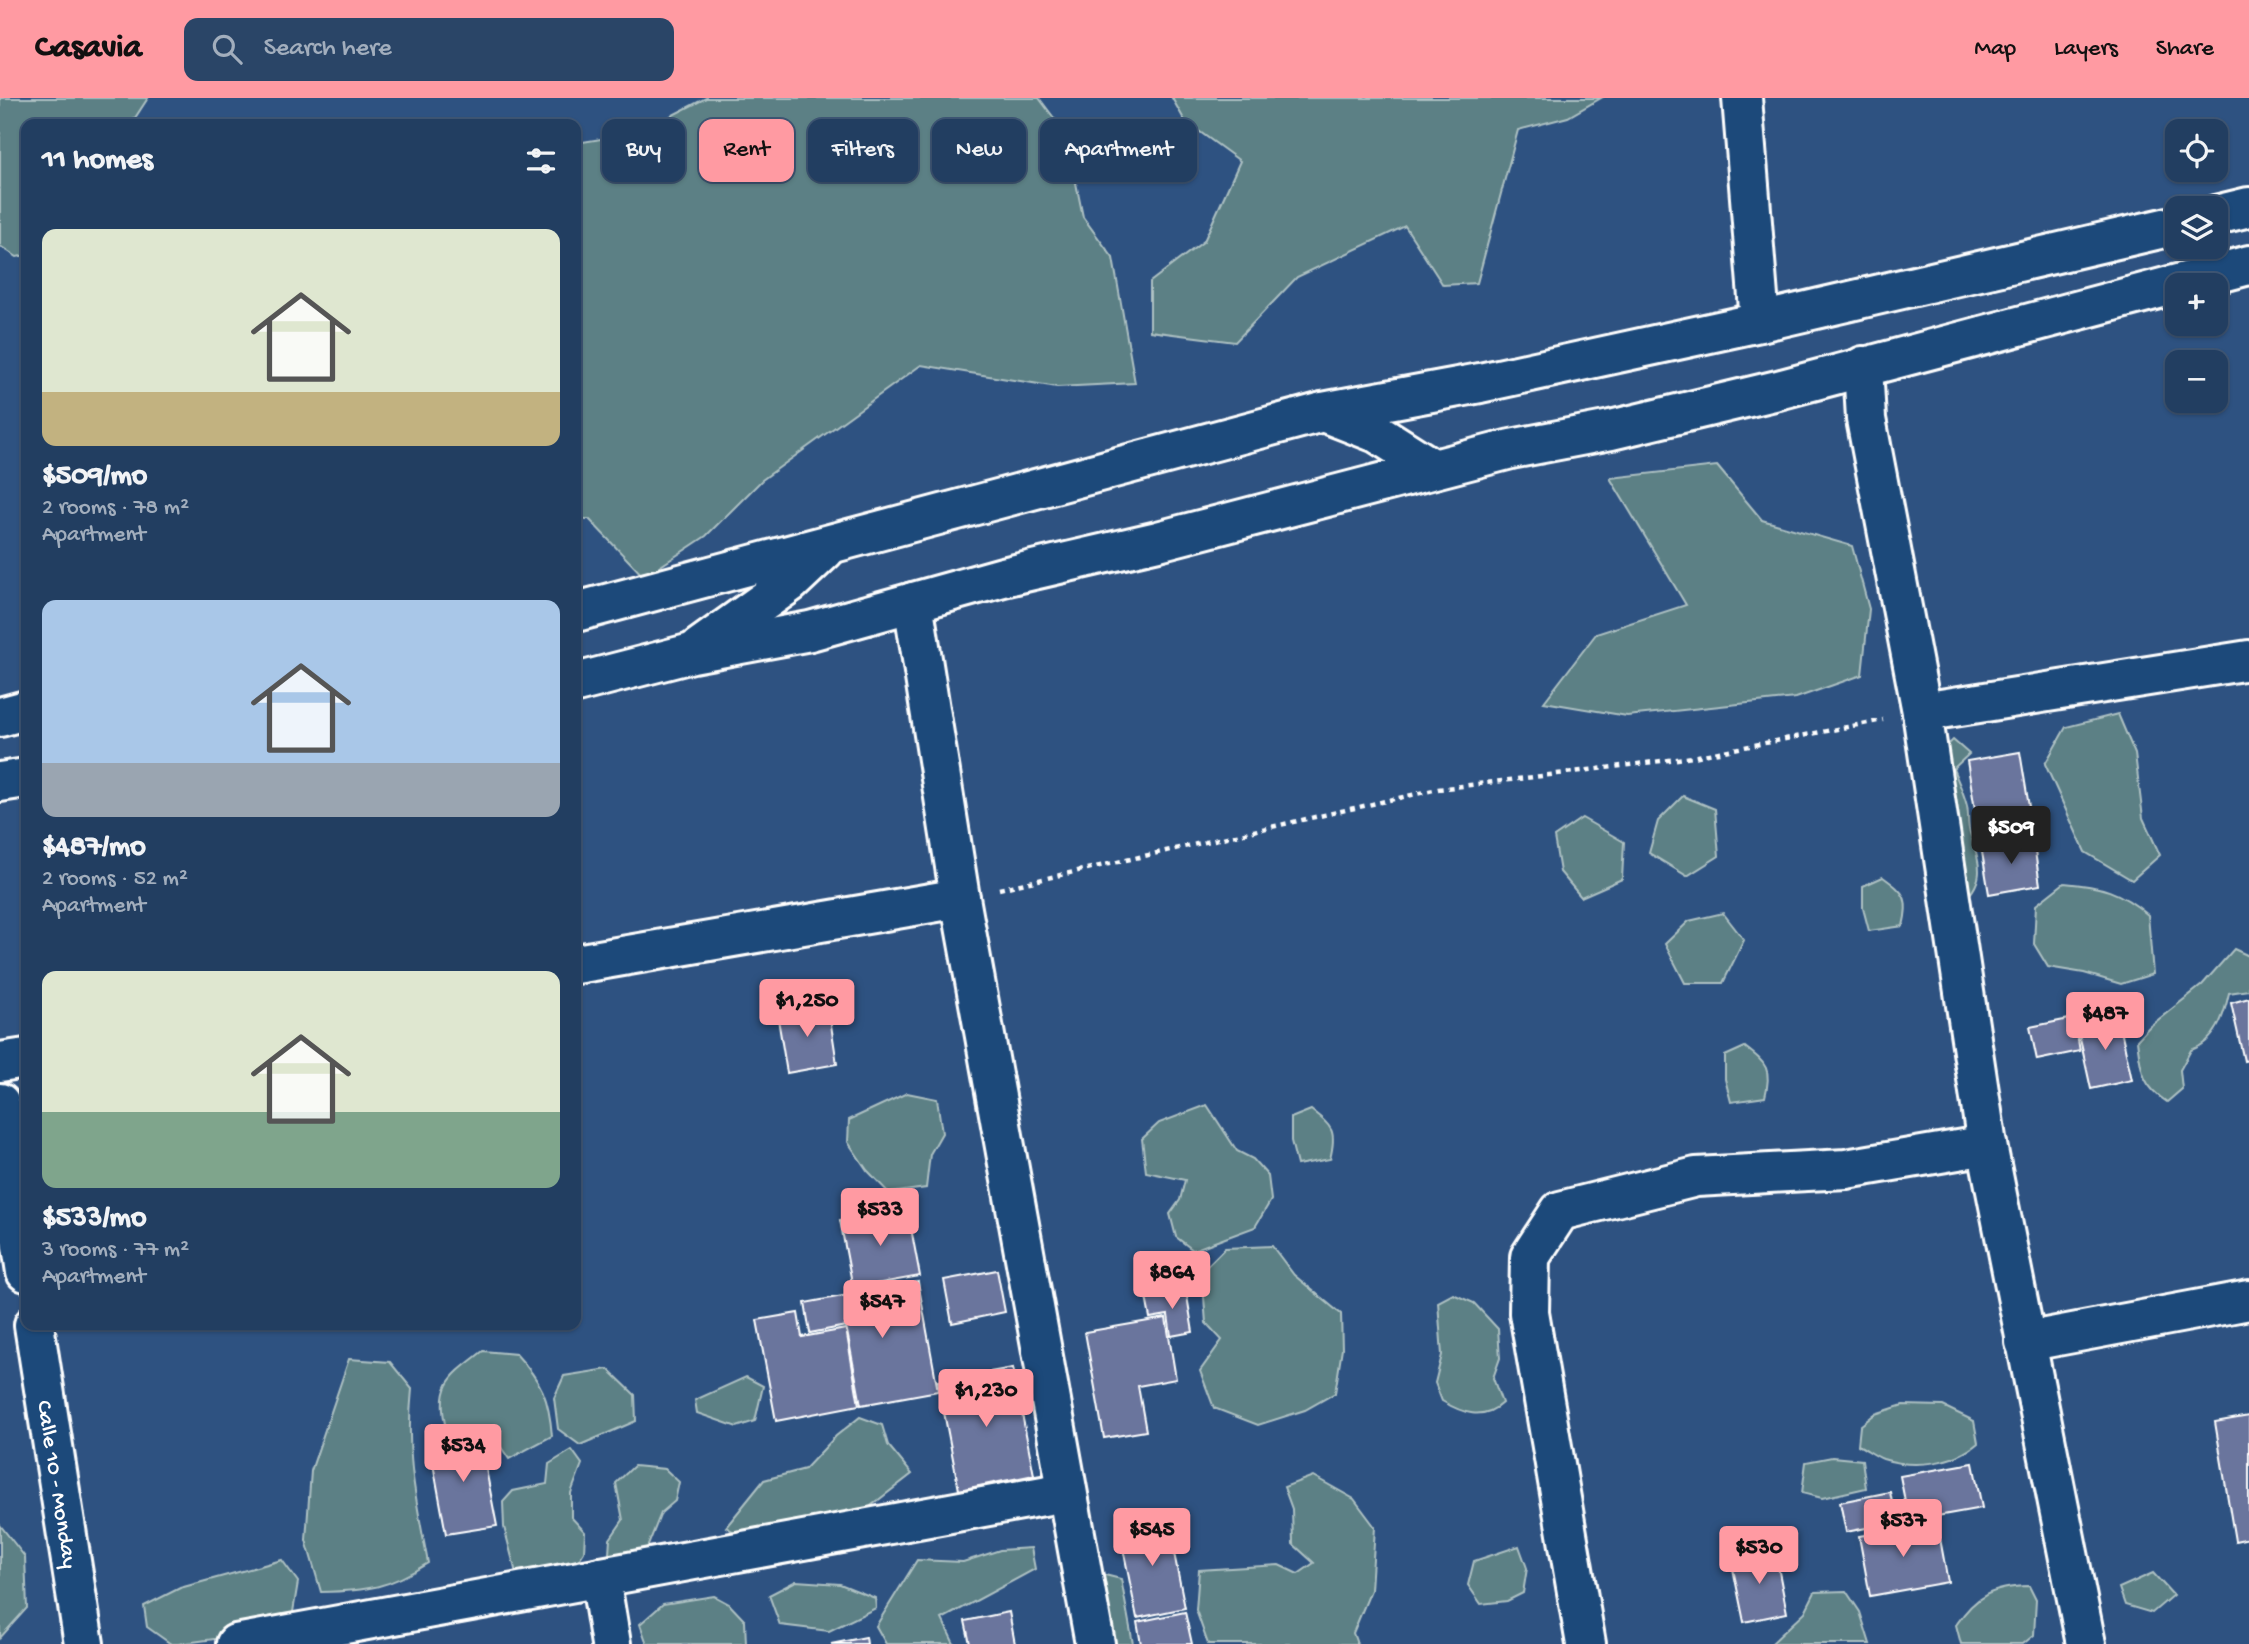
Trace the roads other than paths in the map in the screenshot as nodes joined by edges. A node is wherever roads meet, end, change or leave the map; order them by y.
1 (1742, 98) edge
2 (2249, 207) edge
3 (2228, 212) edge
4 (2165, 228) edge
5 (2249, 265) edge
6 (1760, 322) junction
7 (1863, 366) junction
8 (1323, 412) junction
9 (1432, 468) junction
10 (829, 546) junction
11 (913, 602) junction
12 (581, 611) edge
13 (692, 653) junction
14 (2249, 660) edge
15 (581, 682) edge
16 (21, 711) edge
17 (1922, 712) junction
18 (0, 717) edge
19 (21, 779) edge
20 (0, 782) edge
21 (960, 898) junction
22 (581, 963) edge
23 (21, 1059) edge
24 (0, 1062) edge
25 (0, 1103) edge
26 (1987, 1145) junction
27 (21, 1240) edge
28 (2249, 1300) edge
29 (35, 1330) edge
30 (2025, 1342) junction
31 (1065, 1492) junction
32 (600, 1577) junction
33 (84, 1644) edge
34 (236, 1644) edge
35 (611, 1644) edge
36 (1095, 1644) edge
37 (1586, 1644) edge
38 (2085, 1644) edge

1 - 6 street
2 - 3 street
4 - 6 street
5 - 7 street
6 - 8 street
7 - 9 street
7 - 17 street
8 - 9 street
8 - 10 street
9 - 11 street
10 - 12 street
10 - 13 street
11 - 13 street
11 - 21 street
13 - 15 street
14 - 17 street
16 - 18 street
17 - 26 street
19 - 20 street
21 - 22 street
21 - 31 street
23 - 24 street
25 - 27 street
26 - 30 street
26 - 37 street
28 - 30 street
29 - 33 street, Calle 10 - Monday
30 - 38 street
31 - 32 street
31 - 36 street
32 - 34 street
32 - 35 street

